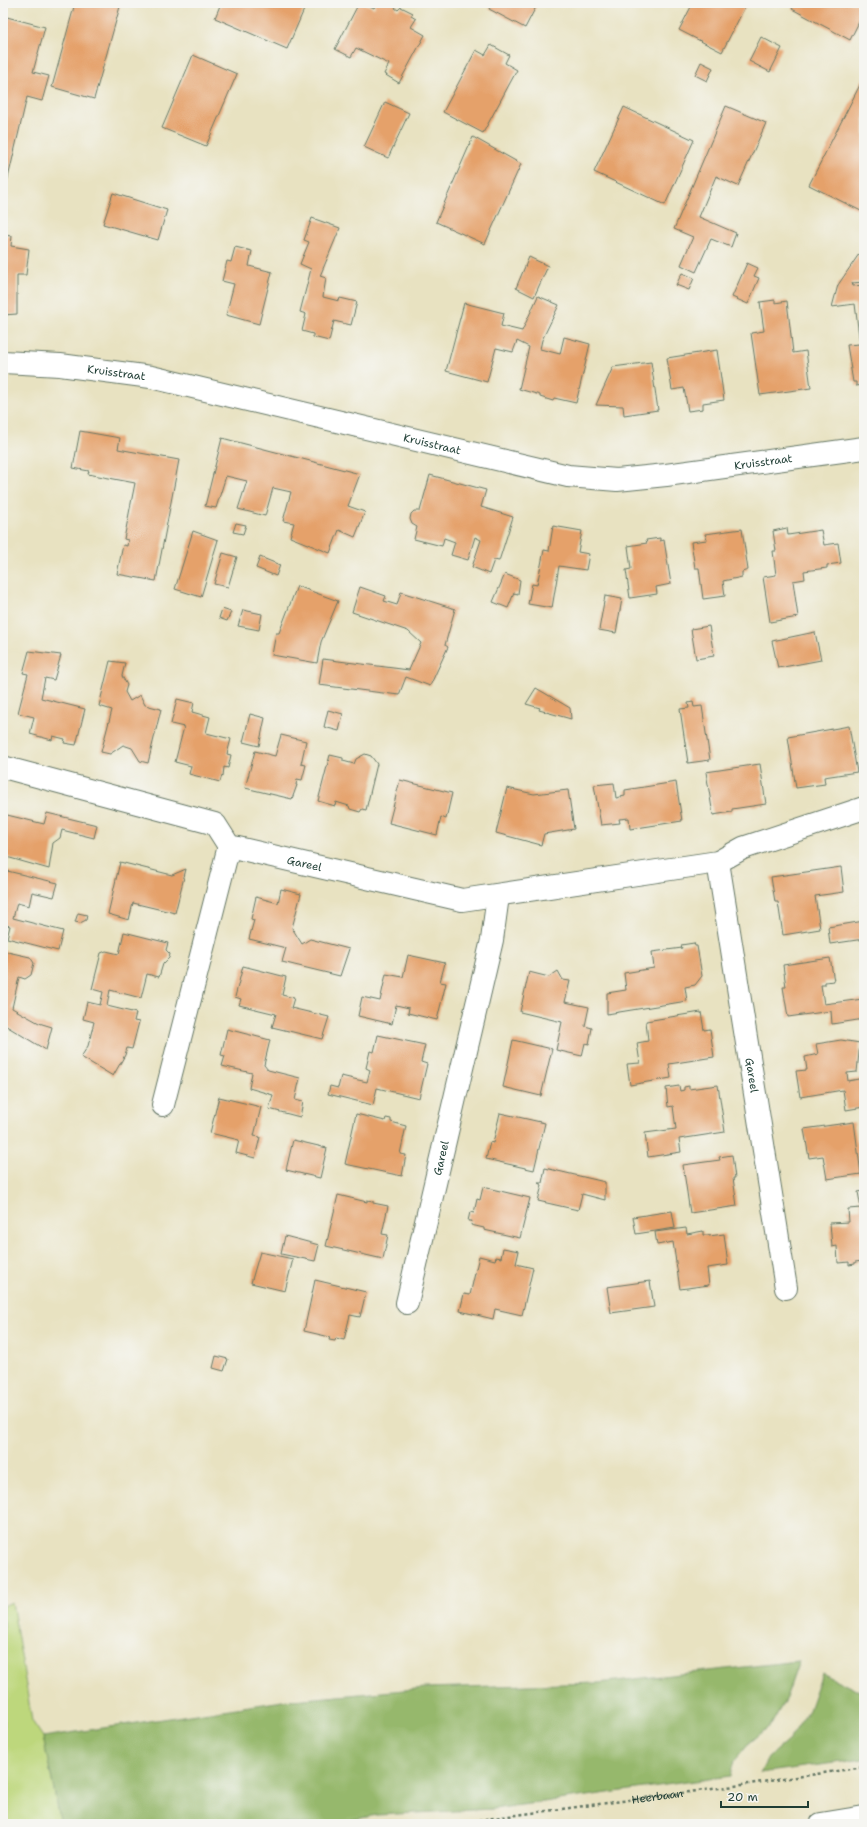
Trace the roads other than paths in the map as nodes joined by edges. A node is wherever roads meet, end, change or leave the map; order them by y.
1 (3, 362) edge
2 (864, 448) edge
3 (3, 767) edge
4 (864, 808) edge
5 (229, 846) junction
6 (718, 862) junction
7 (498, 896) junction
8 (163, 1105) dead end
9 (786, 1288) dead end
10 (407, 1303) dead end
11 (864, 1817) edge
12 (821, 1824) edge

1 - 2 street, Kruisstraat
3 - 5 street
4 - 6 street, Gareel
5 - 7 street, Gareel
5 - 8 street
6 - 7 street, Gareel
6 - 9 street, Gareel
7 - 10 street, Gareel
11 - 12 street

